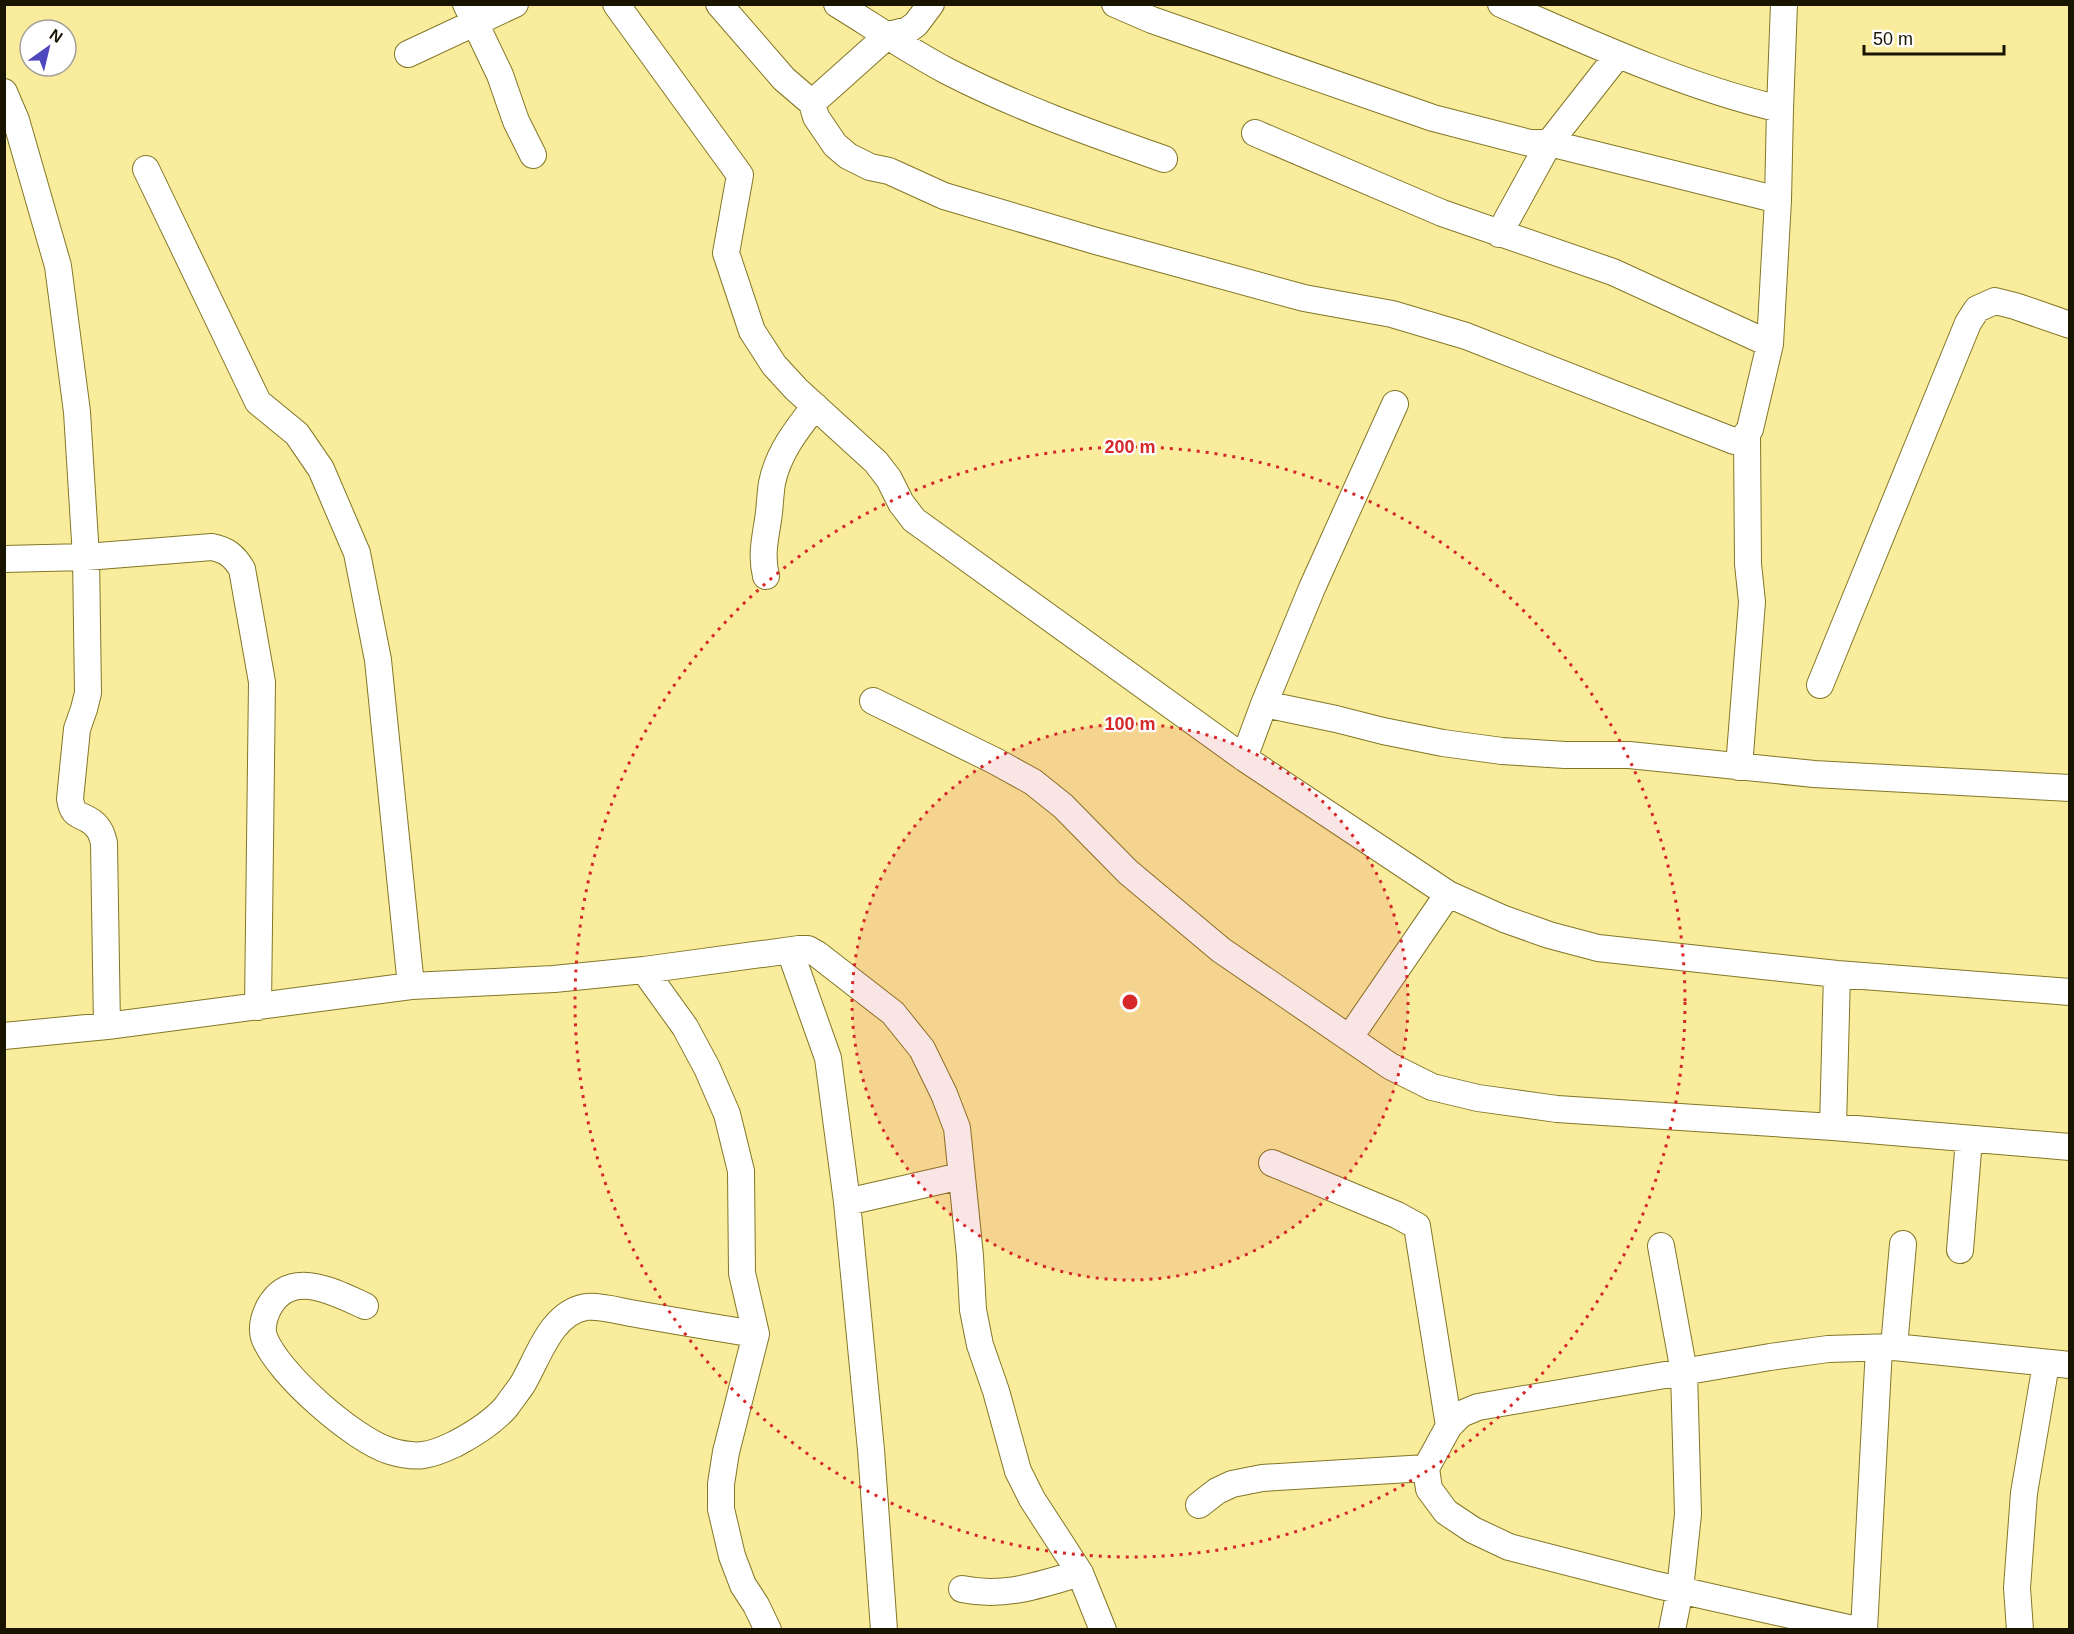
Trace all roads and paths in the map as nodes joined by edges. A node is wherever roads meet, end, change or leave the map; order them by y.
1 (515, 4) edge
2 (616, 4) edge
3 (719, 4) edge
4 (837, 4) edge
5 (931, 4) edge
6 (1115, 4) edge
7 (1500, 4) edge
8 (1784, 4) edge
9 (470, 14) edge
10 (888, 35) junction
11 (408, 54) dead end
12 (1618, 55) junction
13 (4, 92) edge
14 (812, 104) junction
15 (1780, 109) junction
16 (1255, 133) dead end
17 (1549, 143) junction
18 (533, 155) dead end
19 (1164, 159) dead end
20 (146, 169) dead end
21 (1779, 200) junction
22 (1499, 234) junction
23 (2070, 325) edge
24 (1770, 345) junction
25 (1395, 404) dead end
26 (815, 406) junction
27 (1747, 435) junction
28 (86, 557) junction
29 (4, 559) edge
30 (766, 576) dead end
31 (1820, 685) dead end
32 (873, 702) dead end
33 (1264, 704) junction
34 (1244, 758) junction
35 (1739, 767) junction
36 (2070, 788) edge
37 (1449, 894) junction
38 (790, 951) junction
39 (644, 970) junction
40 (1837, 974) junction
41 (411, 986) junction
42 (2070, 992) edge
43 (258, 1007) junction
44 (107, 1026) junction
45 (4, 1036) edge
46 (1350, 1037) junction
47 (1833, 1127) junction
48 (1969, 1139) junction
49 (2070, 1147) edge
50 (1272, 1163) dead end
51 (961, 1176) junction
52 (847, 1202) junction
53 (1903, 1244) dead end
54 (1661, 1246) dead end
55 (1960, 1250) dead end
56 (365, 1306) dead end
57 (756, 1334) junction
58 (1887, 1347) junction
59 (2058, 1364) edge
60 (1684, 1372) junction
61 (1449, 1426) junction
62 (1426, 1468) junction
63 (1199, 1505) dead end
64 (1080, 1573) junction
65 (962, 1589) dead end
66 (1680, 1590) junction
67 (768, 1629) edge
68 (884, 1629) edge
69 (1103, 1629) edge
70 (1672, 1629) edge
71 (1857, 1629) edge
72 (1864, 1629) edge
73 (2019, 1629) edge

1 - 9 street
2 - 26 street
3 - 14 street
4 - 10 street
5 - 10 street
6 - 17 street
7 - 12 street
8 - 15 street
9 - 11 street
9 - 18 street
10 - 14 street
10 - 19 street
12 - 15 street
12 - 17 street
13 - 28 street
14 - 27 street
15 - 21 street
16 - 22 street
17 - 21 street
17 - 22 street
20 - 41 street
21 - 24 street
22 - 24 street
23 - 31 street
24 - 27 street
25 - 33 street
26 - 30 street
26 - 34 street
27 - 35 street
28 - 29 street
28 - 43 street
28 - 44 street
32 - 46 street
33 - 34 street
33 - 35 street
34 - 37 street
35 - 36 street
37 - 40 street
37 - 46 street
38 - 39 street
38 - 51 street
38 - 52 street
39 - 41 street
39 - 57 street
40 - 42 street
40 - 47 street
41 - 43 street
43 - 44 street
44 - 45 street
46 - 47 street
47 - 48 street
48 - 49 street
48 - 55 street
50 - 61 street
51 - 52 street
51 - 64 street
52 - 68 street
53 - 58 street
54 - 60 street
56 - 57 street
57 - 67 street
58 - 59 street
58 - 60 street
58 - 72 street
59 - 73 street
60 - 61 street
60 - 66 street
61 - 62 street
62 - 63 street
62 - 66 street
64 - 65 street
64 - 69 street
66 - 70 street
66 - 71 street

